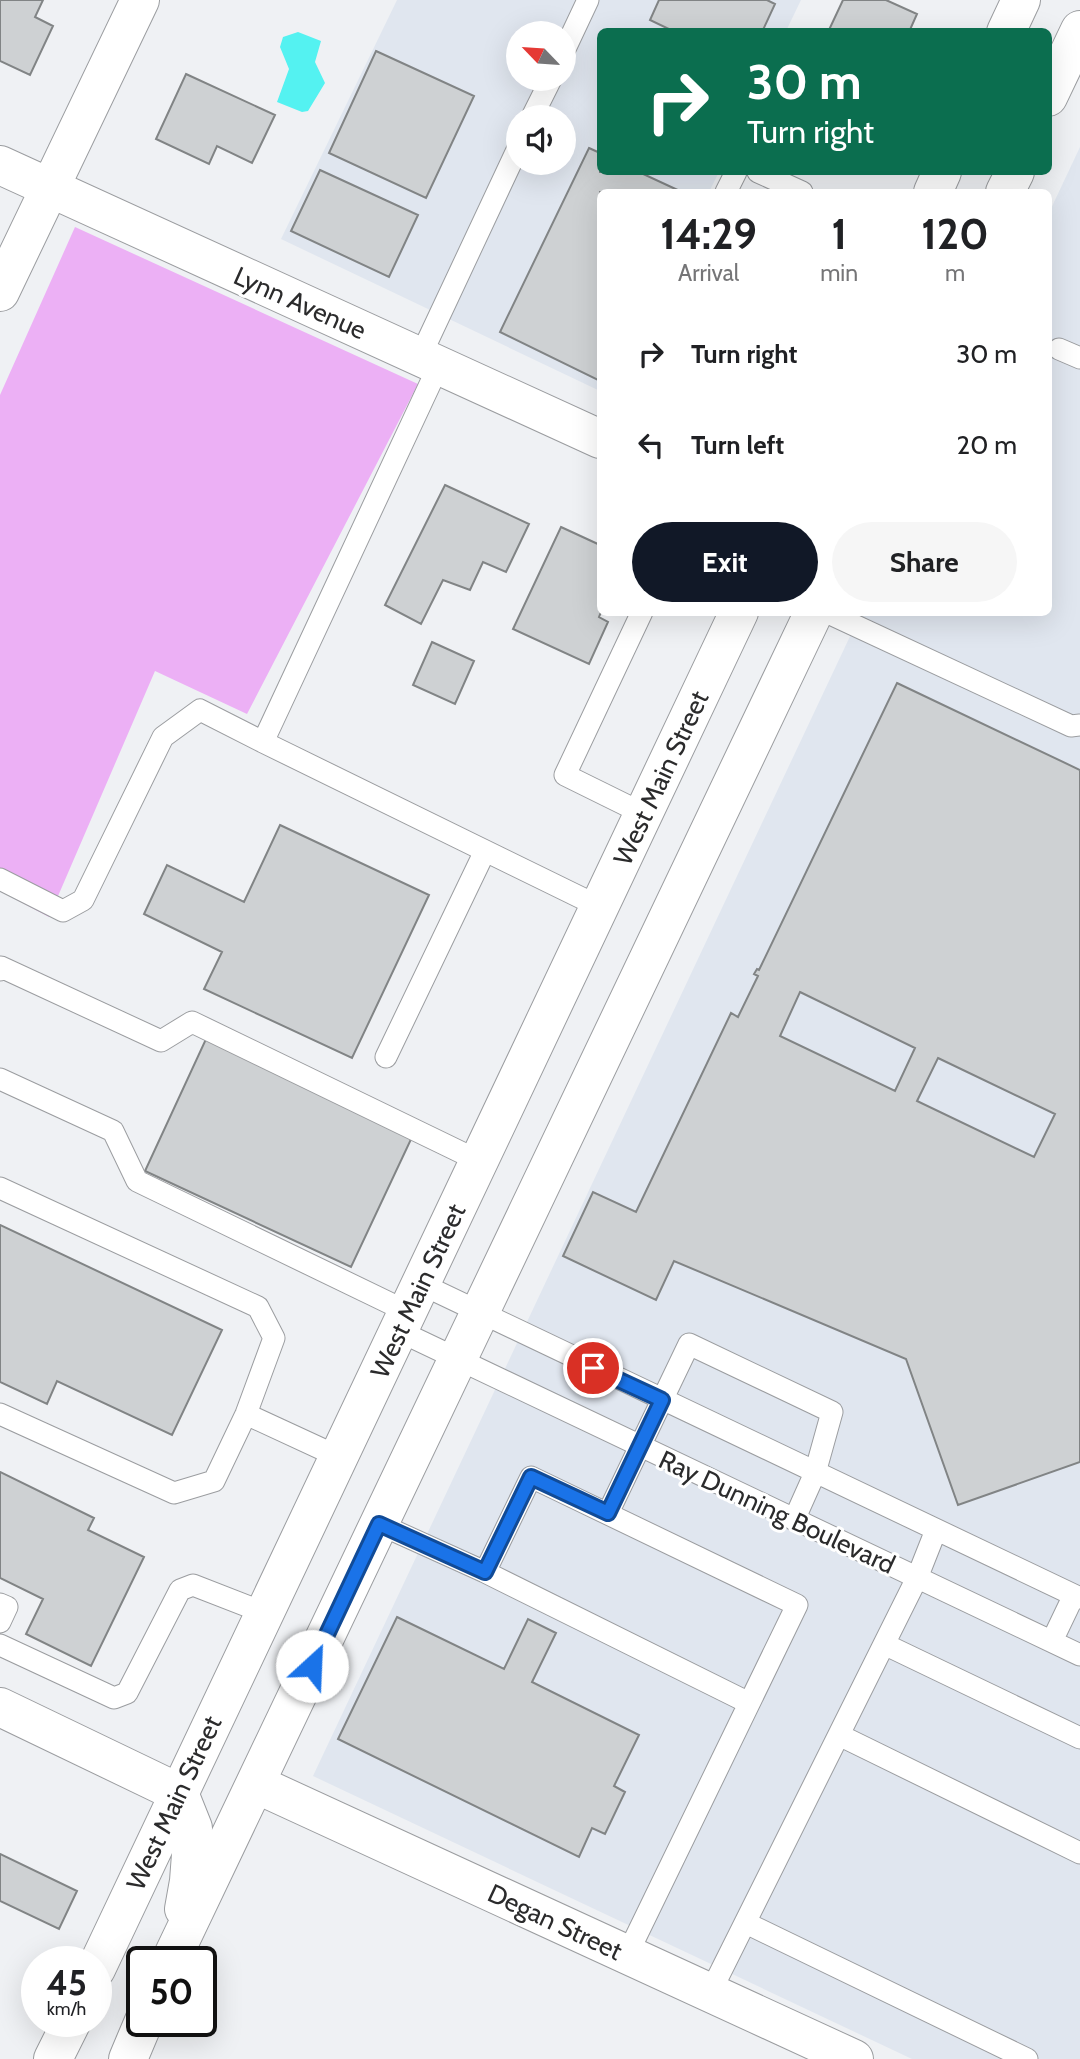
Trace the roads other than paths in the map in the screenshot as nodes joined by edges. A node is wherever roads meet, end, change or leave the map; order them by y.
1 (140, 0) edge
2 (588, 0) edge
3 (1021, 0) edge
4 (576, 26) edge
5 (1008, 28) edge
6 (1080, 30) edge
7 (1060, 72) edge
8 (0, 165) edge
9 (507, 175) edge
10 (765, 175) edge
11 (49, 189) junction
12 (795, 189) edge
13 (0, 292) edge
14 (1059, 349) dead end
15 (1080, 358) edge
16 (429, 361) junction
17 (597, 438) edge
18 (640, 616) edge
19 (737, 616) edge
20 (812, 616) edge
21 (835, 616) edge
22 (1080, 724) edge
23 (263, 742) junction
24 (644, 814) junction
25 (485, 851) junction
26 (0, 879) edge
27 (600, 907) junction
28 (0, 970) edge
29 (386, 1057) dead end
30 (0, 1079) edge
31 (479, 1161) junction
32 (0, 1188) edge
33 (409, 1309) junction
34 (479, 1314) junction
35 (456, 1360) junction
36 (662, 1400) junction
37 (0, 1414) edge
38 (246, 1414) junction
39 (639, 1447) junction
40 (339, 1457) junction
41 (816, 1473) junction
42 (608, 1513) junction
43 (794, 1520) junction
44 (379, 1524) junction
45 (936, 1530) junction
46 (485, 1572) junction
47 (917, 1578) junction
48 (1077, 1596) edge
49 (0, 1604) edge
50 (265, 1613) junction
51 (0, 1622) edge
52 (1052, 1642) junction
53 (884, 1644) junction
54 (0, 1646) edge
55 (1080, 1655) edge
56 (749, 1703) junction
57 (0, 1707) edge
58 (839, 1735) junction
59 (1080, 1738) edge
60 (256, 1784) junction
61 (178, 1793) junction
62 (1080, 1853) edge
63 (746, 1923) junction
64 (107, 1946) edge
65 (175, 1946) edge
66 (177, 1946) edge
67 (627, 1955) junction
68 (710, 1993) junction
69 (64, 2037) edge
70 (137, 2037) edge
71 (53, 2059) edge
72 (128, 2059) edge
73 (854, 2059) edge
74 (1027, 2059) edge

1 - 11 main road
2 - 4 lane
3 - 5 main road
6 - 7 main road
8 - 11 main road, Lynn Avenue
9 - 16 lane
10 - 12 lane
11 - 13 main road
11 - 16 main road, Lynn Avenue
14 - 15 lane
16 - 17 main road, Lynn Avenue
16 - 23 lane
18 - 24 lane
19 - 24 main road, West Main Street
20 - 34 main road
21 - 22 lane
23 - 25 lane
23 - 26 lane
24 - 27 main road, West Main Street
25 - 27 lane
25 - 29 lane
27 - 31 main road, West Main Street
28 - 31 lane
30 - 33 lane
31 - 33 main road, West Main Street
32 - 38 lane
33 - 34 lane, Ray Dunning Boulevard
33 - 35 lane, Ray Dunning Boulevard
33 - 40 main road, West Main Street
34 - 35 main road
34 - 36 lane, Ray Dunning Boulevard
35 - 39 lane, Ray Dunning Boulevard
35 - 44 main road
36 - 39 lane
36 - 41 lane, Ray Dunning Boulevard
36 - 41 lane
37 - 38 lane
38 - 40 lane
39 - 42 lane
39 - 43 lane, Ray Dunning Boulevard
40 - 50 main road, West Main Street
41 - 43 lane
41 - 45 lane, Ray Dunning Boulevard
42 - 46 lane
42 - 56 lane
43 - 47 lane, Ray Dunning Boulevard
44 - 46 lane
44 - 60 main road
45 - 47 lane
45 - 48 lane, Ray Dunning Boulevard
46 - 56 lane
47 - 52 lane, Ray Dunning Boulevard
47 - 53 lane
48 - 52 lane
49 - 51 lane
50 - 54 lane
50 - 61 main road, West Main Street
52 - 55 lane, Ray Dunning Boulevard
53 - 58 lane
53 - 59 lane
56 - 67 lane
57 - 61 main road
58 - 62 lane
58 - 63 lane
60 - 66 main road
60 - 67 main road, Degan Street
61 - 64 main road, West Main Street
61 - 65 main road
63 - 68 lane
63 - 74 lane
67 - 68 main road, Degan Street
68 - 73 main road, Degan Street
69 - 71 main road
70 - 72 main road

